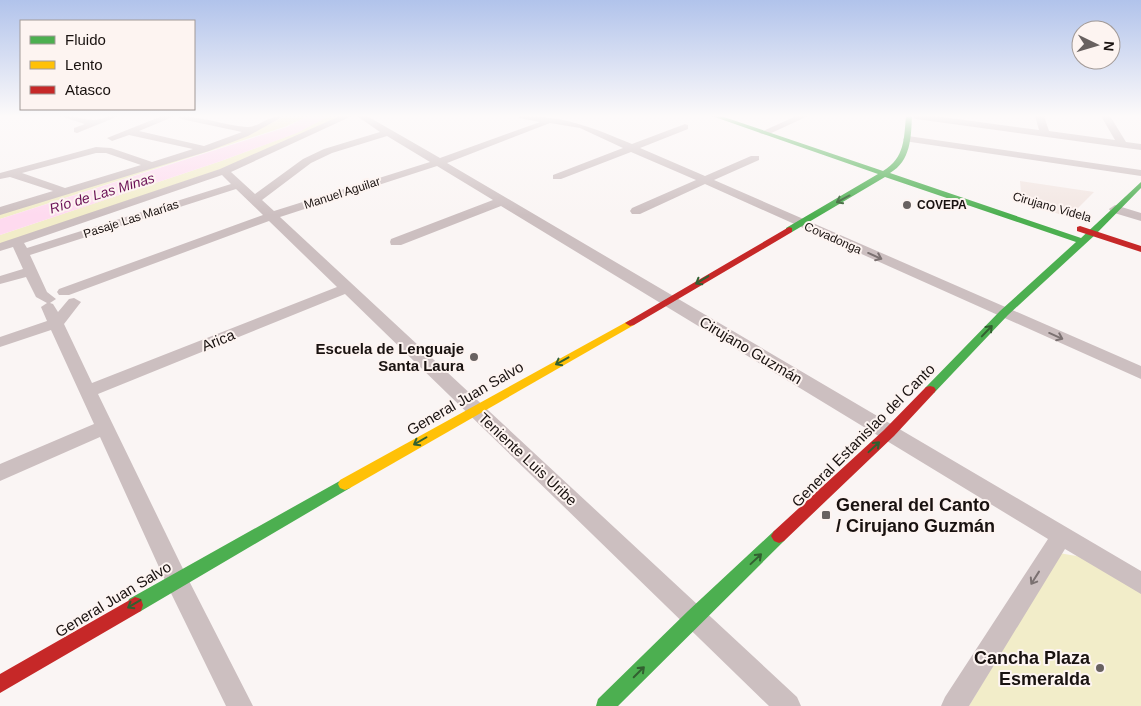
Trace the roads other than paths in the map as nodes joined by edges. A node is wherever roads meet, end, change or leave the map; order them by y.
1 (97, 149) edge
2 (110, 149) edge
3 (205, 149) edge
4 (273, 149) edge
5 (335, 149) edge
6 (418, 149) edge
7 (476, 149) edge
8 (631, 149) joint
9 (809, 149) edge
10 (906, 149) edge
11 (976, 149) edge
12 (755, 158) dead end
13 (440, 162) junction
14 (152, 165) junction
15 (224, 171) junction
16 (1141, 173) edge
17 (5, 175) edge
18 (886, 176) junction
19 (557, 177) dead end
20 (704, 181) junction
21 (238, 185) junction
22 (1140, 187) edge
23 (66, 192) junction
24 (953, 196) junction
25 (254, 200) junction
26 (505, 200) junction
27 (1115, 209) junction
28 (0, 211) edge
29 (636, 212) dead end
30 (272, 216) junction
31 (1141, 218) edge
32 (799, 222) junction
33 (1092, 233) junction
34 (1081, 241) junction
35 (396, 242) dead end
36 (0, 247) edge
37 (20, 247) junction
38 (1141, 249) edge
39 (127, 267) joint
40 (30, 271) junction
41 (0, 280) edge
42 (348, 288) junction
43 (73, 297) junction
44 (669, 300) junction
45 (51, 310) junction
46 (1004, 313) junction
47 (0, 342) edge
48 (1141, 373) edge
49 (89, 391) junction
50 (475, 410) junction
51 (105, 427) junction
52 (889, 434) junction
53 (0, 474) edge
54 (1061, 537) junction
55 (176, 579) junction
56 (1141, 583) edge
57 (694, 617) junction
58 (0, 684) edge
59 (240, 706) edge
60 (605, 706) edge
61 (788, 706) edge
62 (954, 706) edge

1 - 17 street
2 - 14 street
3 - 14 street
4 - 15 street
5 - 25 street
6 - 13 street, Cirujano Guzmán
7 - 13 street, Manuel Aguilar
8 - 19 street
8 - 20 street, Covadonga
9 - 18 street, Cirujano Videla
10 - 18 street, General Juan Salvo
11 - 16 street
12 - 20 street
13 - 26 street, Cirujano Guzmán
13 - 30 street, Manuel Aguilar
14 - 23 street
15 - 21 street, Teniente Luis Uribe
15 - 37 street
17 - 23 street
18 - 24 street, Cirujano Videla
18 -> 32 street, General Juan Salvo
20 - 29 street
20 - 32 street, Covadonga
21 - 25 street, Teniente Luis Uribe
21 - 37 street, Pasaje Las Marías
22 - 27 street, General Estanislao del Canto
23 - 28 street
24 - 33 street, Cirujano Videla
24 - 34 street, Cirujano Videla
25 - 30 street, Teniente Luis Uribe
26 - 35 street
26 - 44 street, Cirujano Guzmán
27 - 31 street
27 - 33 street, General Estanislao del Canto
30 - 39 street, Manuel Aguilar
30 - 42 street, Teniente Luis Uribe
32 -> 44 street, General Juan Salvo
32 -> 46 street, Covadonga
33 - 34 street, General Estanislao del Canto
33 - 38 street, Cirujano Videla
34 - 46 street, General Estanislao del Canto
36 - 37 street
37 - 40 street
39 - 43 street, Manuel Aguilar
40 - 41 street
40 - 45 street
42 - 49 street, Arica
42 - 50 street, Teniente Luis Uribe
43 - 45 street
43 - 45 street
44 -> 50 street, General Juan Salvo
44 - 52 street, Cirujano Guzmán
45 - 47 street
45 - 49 street
46 -> 48 street, Covadonga
52 -> 46 street, General Estanislao del Canto
49 - 51 street
50 -> 55 street, General Juan Salvo
50 - 57 street, Teniente Luis Uribe
51 - 53 street
51 - 55 street
52 - 54 street, Cirujano Guzmán
57 -> 52 street, General Estanislao del Canto
54 - 56 street, Cirujano Guzmán
54 -> 62 street
55 -> 58 street, General Juan Salvo
55 - 59 street
60 -> 57 street, General Estanislao del Canto
57 - 61 street, Teniente Luis Uribe

